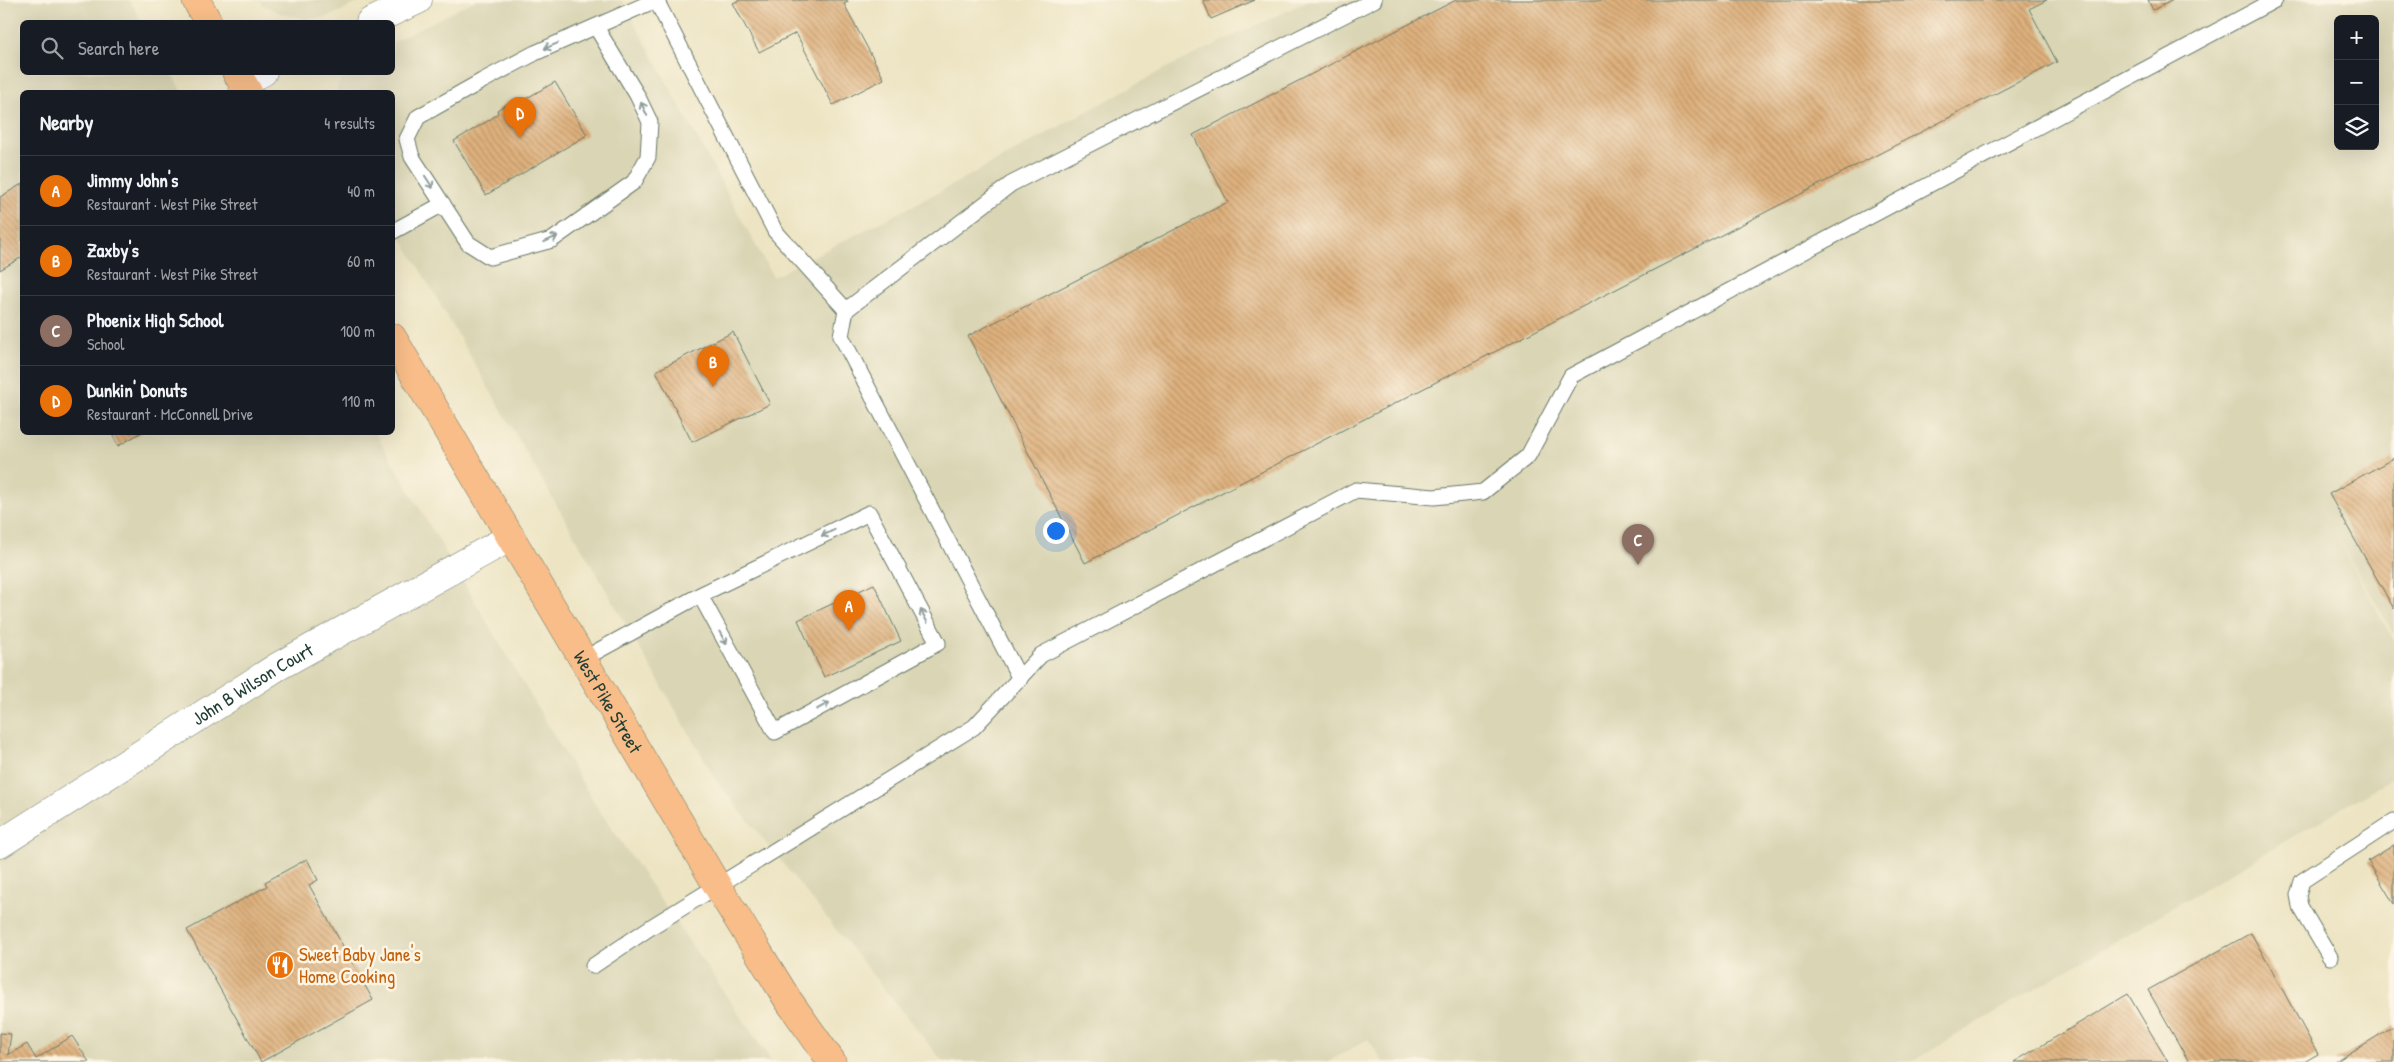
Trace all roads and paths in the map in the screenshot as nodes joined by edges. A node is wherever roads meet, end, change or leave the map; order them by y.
1 (196, 0) edge
2 (418, 0) edge
3 (656, 0) edge
4 (1374, 0) edge
5 (2276, 0) edge
6 (207, 20) edge
7 (374, 20) edge
8 (596, 27) junction
9 (443, 204) junction
10 (395, 230) edge
11 (846, 310) junction
12 (395, 342) edge
13 (511, 537) junction
14 (700, 595) junction
15 (583, 659) junction
16 (1020, 679) junction
17 (2394, 821) edge
18 (0, 844) edge
19 (718, 887) junction
20 (2330, 957) dead end
21 (593, 966) dead end
22 (832, 1062) edge

1 - 6 main road
2 - 7 street
3 - 8 lane
3 - 11 lane
4 - 11 lane
5 - 16 lane
8 -> 9 lane
9 -> 8 lane
9 - 10 lane
11 - 16 lane
12 - 13 main road, West Pike Street
13 - 15 main road, West Pike Street
13 - 18 street, John B Wilson Court
14 -> 14 lane
14 - 15 lane
15 - 19 main road, West Pike Street
16 - 19 lane
17 - 20 lane
19 - 21 lane
19 - 22 main road, West Pike Street

